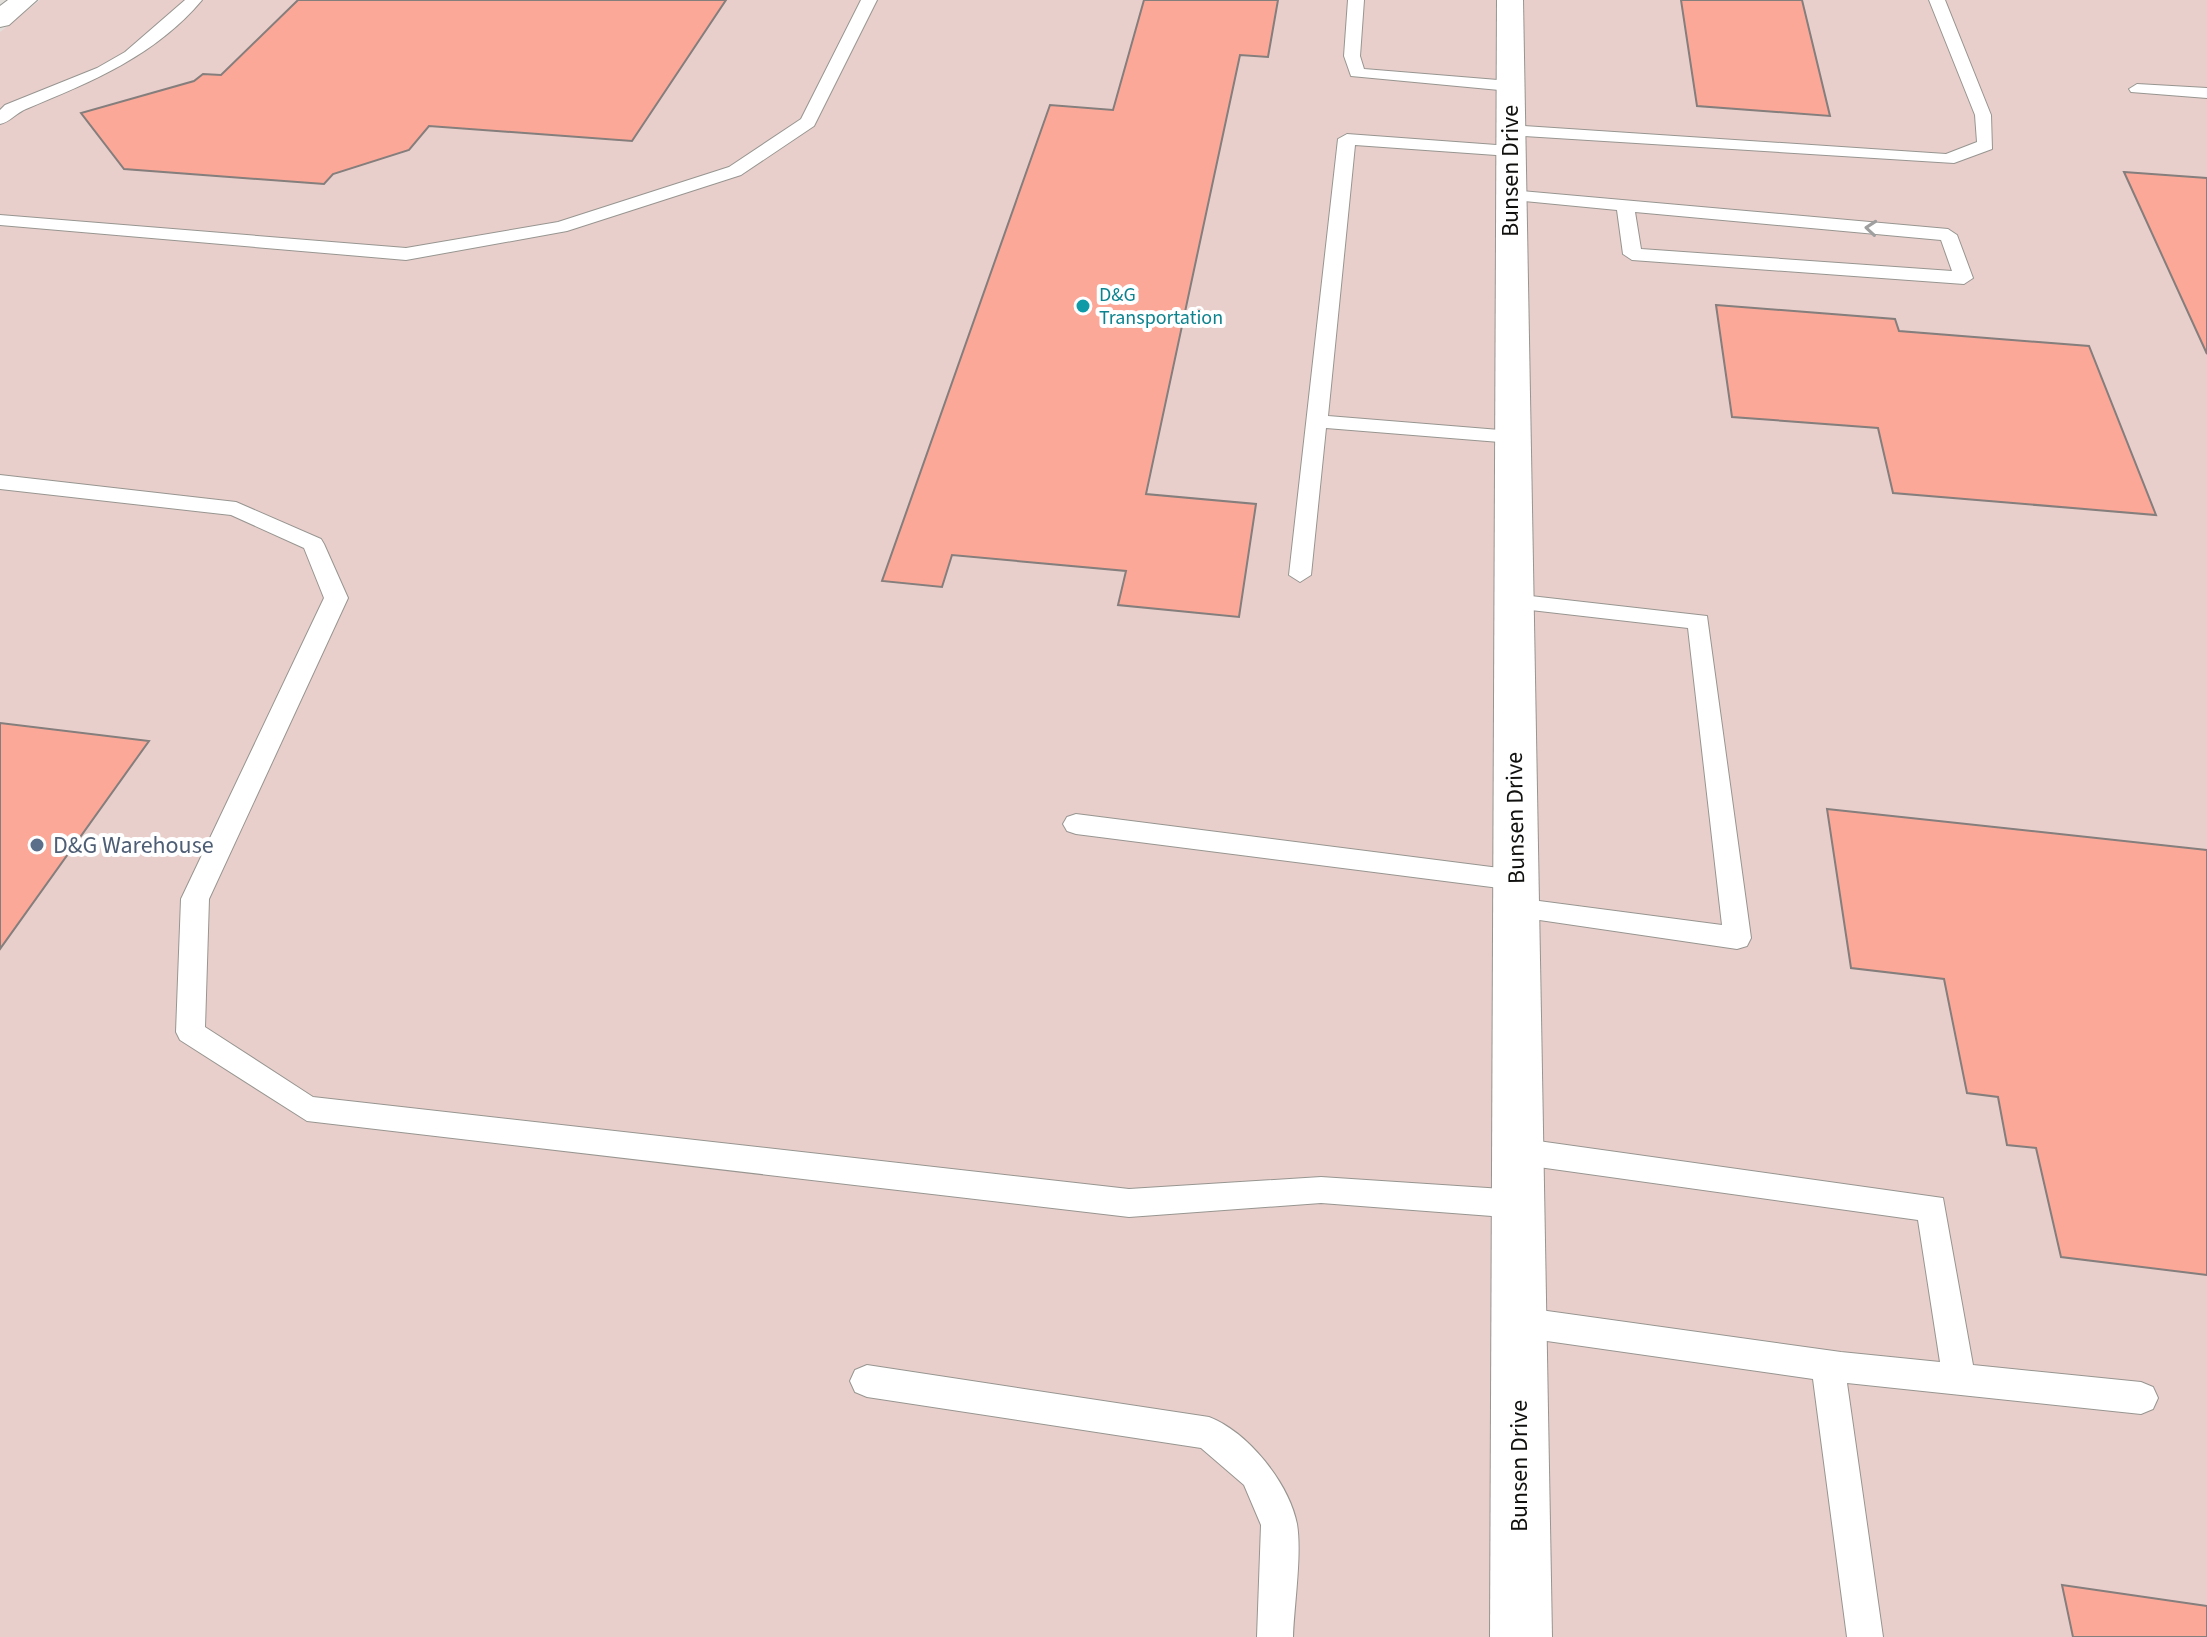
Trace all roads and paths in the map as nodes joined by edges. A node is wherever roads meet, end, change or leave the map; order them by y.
1 (24, 0) edge
2 (194, 0) edge
3 (869, 0) edge
4 (1356, 0) edge
5 (1510, 0) edge
6 (1937, 0) edge
7 (0, 19) edge
8 (1510, 86) junction
9 (2137, 89) dead end
10 (2207, 93) edge
11 (0, 119) edge
12 (1510, 141) junction
13 (1510, 195) junction
14 (1625, 206) junction
15 (0, 220) edge
16 (1317, 421) junction
17 (1512, 437) junction
18 (0, 482) edge
19 (1300, 575) dead end
20 (1513, 602) junction
21 (1076, 824) dead end
22 (1516, 894) junction
23 (1517, 1151) junction
24 (1518, 1204) junction
25 (1518, 1322) junction
26 (1840, 1367) junction
27 (1959, 1380) junction
28 (867, 1381) dead end
29 (2141, 1398) dead end
30 (1275, 1637) edge
31 (1521, 1637) edge
32 (1865, 1637) edge

1 - 7 street
2 - 11 lane
3 - 15 lane
4 - 8 lane
5 - 8 street, Bunsen Drive
6 - 12 lane
8 - 12 street, Bunsen Drive
9 - 10 lane
12 - 13 street, Bunsen Drive
12 - 16 lane
13 - 14 lane
13 - 17 street, Bunsen Drive
14 -> 14 lane
16 - 17 lane
16 - 19 lane
17 - 20 street, Bunsen Drive
18 - 24 lane
20 - 22 street, Bunsen Drive
20 - 22 lane
21 - 22 lane
22 - 23 street, Bunsen Drive
23 - 24 street, Bunsen Drive
23 - 27 lane
24 - 25 street, Bunsen Drive
25 - 26 lane
25 - 31 street, Bunsen Drive
26 - 27 lane
26 - 32 lane
27 - 29 lane
28 - 30 lane

